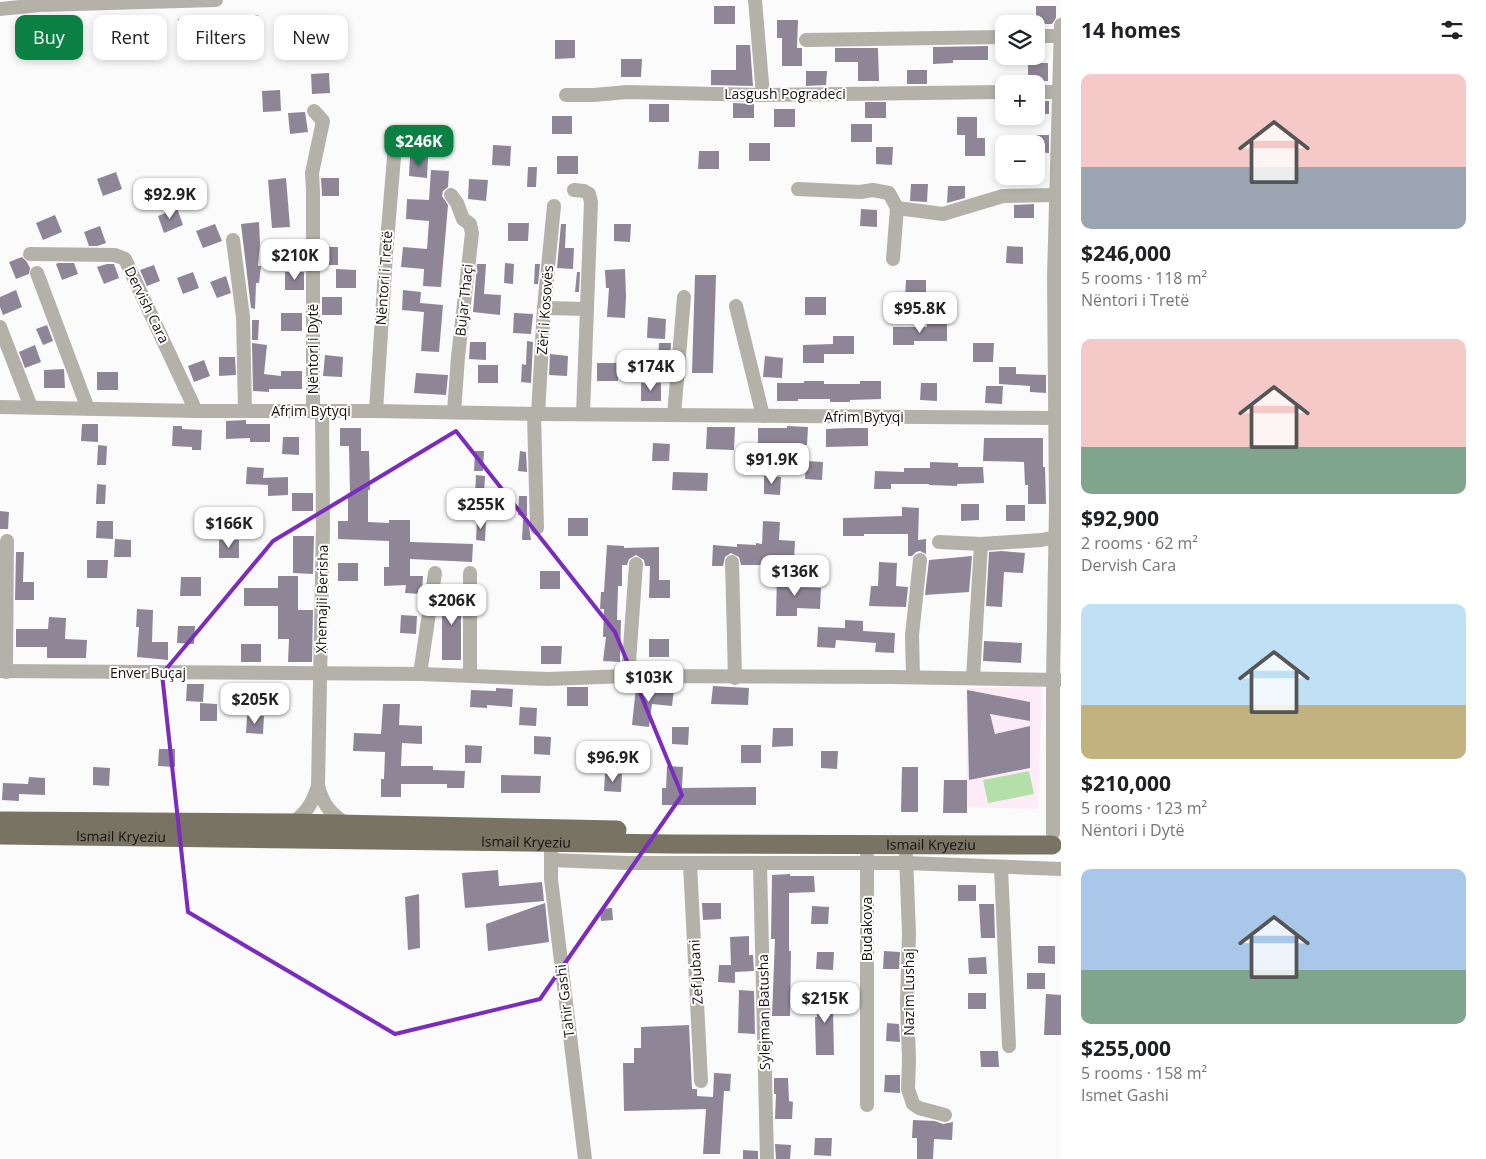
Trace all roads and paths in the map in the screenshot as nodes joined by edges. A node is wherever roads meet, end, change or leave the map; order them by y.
1 (216, 0) edge
2 (755, 0) edge
3 (0, 10) edge
4 (1061, 25) edge
5 (1045, 36) edge
6 (1061, 36) edge
7 (995, 37) edge
8 (806, 40) dead end
9 (995, 92) edge
10 (1045, 92) edge
11 (1059, 92) junction
12 (566, 95) dead end
13 (763, 95) junction
14 (314, 111) dead end
15 (395, 145) dead end
16 (1059, 157) edge
17 (798, 189) dead end
18 (574, 190) dead end
19 (1057, 194) junction
20 (451, 195) dead end
21 (554, 206) dead end
22 (897, 208) junction
23 (1058, 220) edge
24 (233, 240) dead end
25 (30, 254) dead end
26 (893, 259) dead end
27 (1058, 262) edge
28 (37, 273) dead end
29 (1057, 277) edge
30 (684, 297) dead end
31 (736, 306) dead end
32 (544, 308) junction
33 (587, 310) junction
34 (0, 326) edge
35 (1058, 396) edge
36 (0, 407) edge
37 (31, 407) junction
38 (88, 409) junction
39 (196, 410) junction
40 (245, 410) junction
41 (376, 411) junction
42 (318, 412) junction
43 (454, 412) junction
44 (536, 414) junction
45 (583, 414) junction
46 (674, 415) junction
47 (763, 416) junction
48 (1055, 418) junction
49 (1058, 507) edge
50 (537, 528) dead end
51 (1056, 536) junction
52 (7, 541) dead end
53 (939, 542) dead end
54 (981, 544) junction
55 (920, 560) dead end
56 (732, 562) dead end
57 (636, 564) dead end
58 (435, 573) dead end
59 (470, 573) dead end
60 (3, 672) edge
61 (320, 674) junction
62 (420, 674) junction
63 (470, 676) junction
64 (628, 676) junction
65 (913, 677) junction
66 (734, 678) junction
67 (973, 678) junction
68 (1057, 680) edge
69 (318, 786) junction
70 (0, 821) edge
71 (293, 823) junction
72 (347, 824) junction
73 (0, 835) edge
74 (1056, 838) edge
75 (551, 843) junction
76 (867, 843) junction
77 (906, 854) junction
78 (690, 864) junction
79 (760, 864) junction
80 (867, 864) junction
81 (1002, 868) junction
82 (1061, 869) edge
83 (1009, 1046) dead end
84 (701, 1081) dead end
85 (867, 1105) dead end
86 (945, 1116) dead end
87 (585, 1159) edge
88 (767, 1159) edge

1 - 3 street
2 - 13 street
4 - 6 street
5 - 6 street
6 - 11 street
7 - 8 street
9 - 13 street, Lasgush Pogradeci
10 - 11 street
11 - 16 street
12 - 13 street, Lasgush Pogradeci
14 - 42 street, Nëntori i Dytë
15 - 41 street, Nëntori i Tretë
16 - 19 street
17 - 22 street
18 - 33 street
19 - 22 street
19 - 23 street
20 - 43 street, Bujar Thaçi
21 - 32 street, Zëri i Kosovës
22 - 26 street
23 - 27 street
24 - 40 street
25 - 39 street, Dervish Cara
27 - 29 street
28 - 38 street
29 - 35 street
30 - 46 street
31 - 47 street
32 - 33 street
32 - 44 street, Zëri i Kosovës
33 - 45 street
34 - 37 street
35 - 48 street
36 - 37 street, Afrim Bytyqi
37 - 38 street, Afrim Bytyqi
38 - 39 street, Afrim Bytyqi
39 - 40 street, Afrim Bytyqi
40 - 42 street, Afrim Bytyqi
41 - 42 street, Afrim Bytyqi
41 - 43 street, Afrim Bytyqi
42 - 61 street, Xhemajli Berisha
43 - 44 street, Afrim Bytyqi
44 - 45 street, Afrim Bytyqi
44 - 50 street
45 - 46 street, Afrim Bytyqi
46 - 47 street, Afrim Bytyqi
47 - 48 street, Afrim Bytyqi
48 - 49 street
49 - 51 street
51 - 54 street
51 - 68 street
52 - 60 street, Enver Buçaj
53 - 54 street
54 - 67 street
55 - 65 street
56 - 66 street
57 - 64 street
58 - 62 street
59 - 63 street
60 - 61 street, Enver Buçaj
61 - 62 street, Enver Buçaj
61 - 69 street, Xhemajli Berisha
62 - 63 street, Enver Buçaj
63 - 64 street, Enver Buçaj
64 - 66 street, Enver Buçaj
65 - 66 street, Enver Buçaj
65 - 67 street, Enver Buçaj
67 - 68 street, Enver Buçaj
68 - 74 street
69 - 71 street, Xhemajli Berisha
69 - 72 street, Xhemajli Berisha
70 - 71 main road, Ismail Kryeziu
71 - 72 main road, Ismail Kryeziu
72 - 75 main road, Ismail Kryeziu
73 - 75 main road, Ismail Kryeziu
74 - 75 main road, Ismail Kryeziu
74 - 77 main road, Ismail Kryeziu
75 - 76 main road, Ismail Kryeziu
75 - 78 street
75 - 87 street, Tahir Gashi
76 - 77 main road, Ismail Kryeziu
76 - 80 street, Budakova
77 - 80 street
77 - 81 street
77 - 86 street, Nazim Lushaj
78 - 79 street
78 - 84 street, Zef Jubani
79 - 80 street
79 - 88 street, Sylejman Batusha
80 - 85 street, Budakova
81 - 82 street
81 - 83 street

